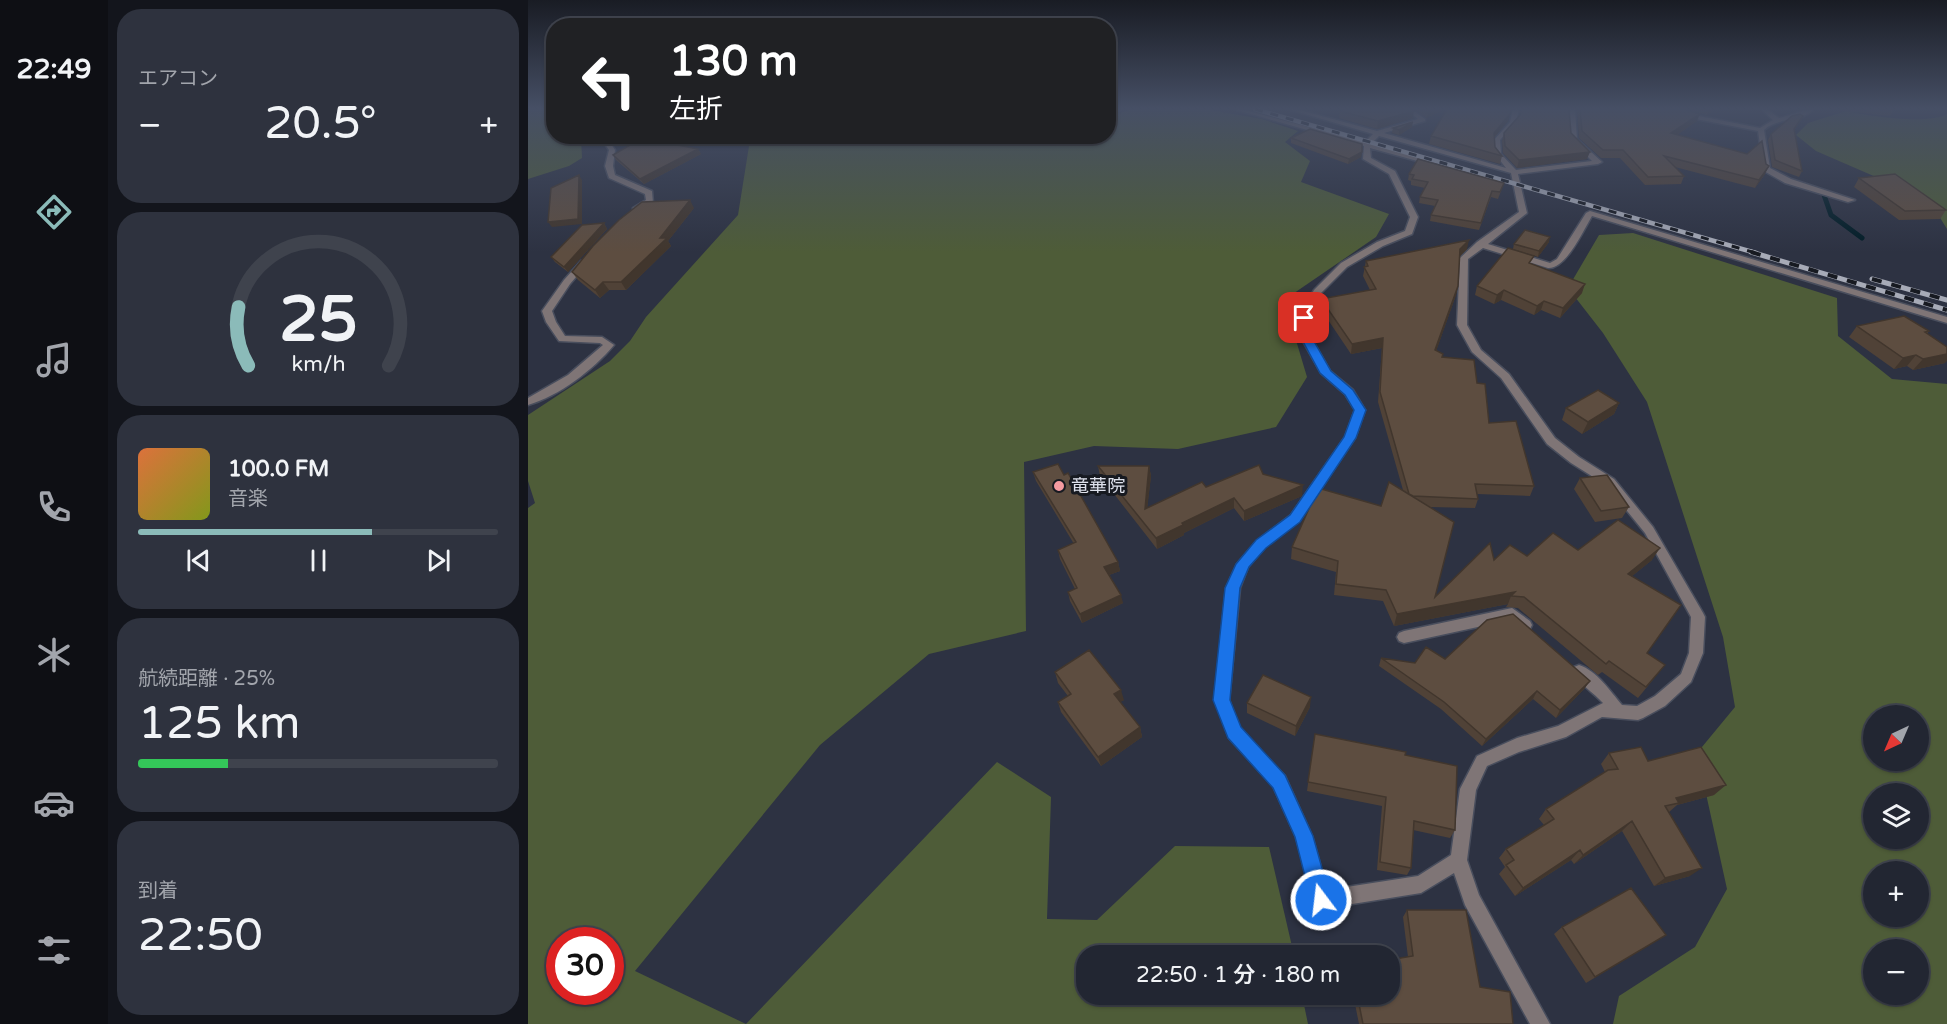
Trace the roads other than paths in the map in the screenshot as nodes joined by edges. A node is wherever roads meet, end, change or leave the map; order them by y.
1 (611, 157) edge
2 (1366, 157) edge
3 (1409, 157) edge
4 (1461, 157) edge
5 (1500, 157) edge
6 (1592, 157) edge
7 (1765, 157) edge
8 (1442, 167) edge
9 (1514, 172) junction
10 (1851, 200) dead end
11 (629, 214) edge
12 (1480, 244) junction
13 (593, 253) edge
14 (1947, 320) edge
15 (528, 402) edge
16 (1538, 636) edge
17 (1404, 637) dead end
18 (1564, 658) edge
19 (1618, 711) junction
20 (1459, 860) junction
21 (1540, 1024) edge

1 - 11 street
2 - 20 street
3 - 8 street
4 - 9 street
5 - 9 street
6 - 9 street
7 - 10 street
9 - 12 street
12 - 14 street
12 - 19 street
13 - 15 street
16 - 17 street
18 - 19 street
19 - 20 street
20 - 21 street

